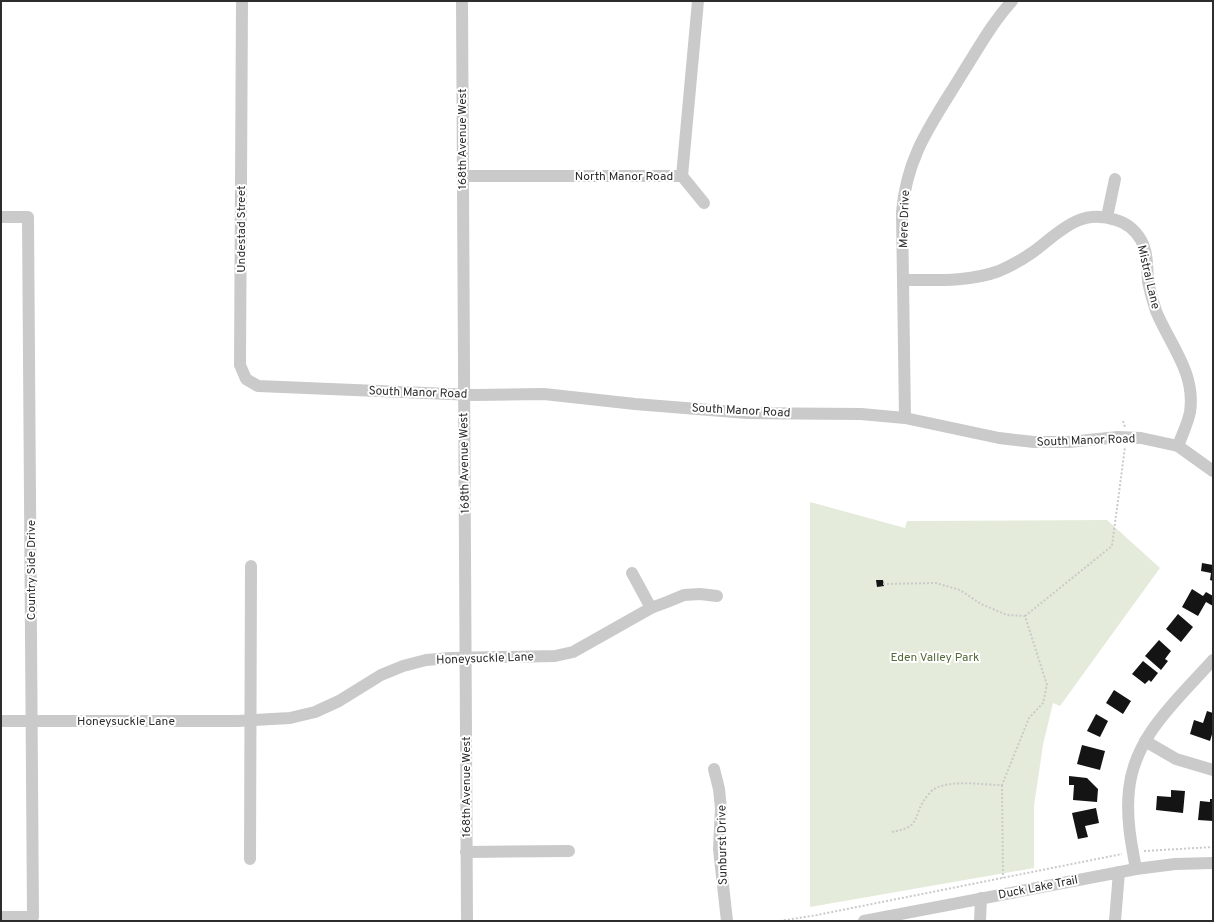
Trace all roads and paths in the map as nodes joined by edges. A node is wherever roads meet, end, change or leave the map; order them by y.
1 (242, 1) edge
2 (462, 1) edge
3 (698, 1) edge
4 (1012, 1) edge
5 (462, 176) junction
6 (682, 176) junction
7 (1115, 179) dead end
8 (704, 203) dead end
9 (1, 217) edge
10 (1107, 217) junction
11 (903, 280) junction
12 (258, 386) joint
13 (463, 394) junction
14 (905, 418) junction
15 (1123, 422) dead end
16 (1127, 437) junction
17 (1178, 446) junction
18 (1213, 470) edge
19 (251, 566) dead end
20 (632, 573) dead end
21 (883, 584) dead end
22 (717, 596) dead end
23 (651, 608) junction
24 (1025, 616) junction
25 (465, 657) junction
26 (1213, 660) edge
27 (1, 721) edge
28 (32, 721) junction
29 (251, 721) junction
30 (1145, 741) junction
31 (714, 769) dead end
32 (1213, 770) edge
33 (1002, 785) junction
34 (890, 832) dead end
35 (1213, 847) edge
36 (569, 851) dead end
37 (466, 852) junction
38 (1133, 852) junction
39 (250, 859) dead end
40 (1213, 863) edge
41 (1136, 869) junction
42 (1119, 872) junction
43 (1003, 878) junction
44 (981, 898) junction
45 (1, 917) edge
46 (467, 921) edge
47 (727, 921) edge
48 (780, 921) edge
49 (864, 921) edge
50 (980, 921) edge
51 (1116, 921) edge

1 - 12 street, Undestad Street
2 - 5 street, 168th Avenue West
3 - 6 street, North Manor Road
4 - 11 street, Mere Drive
5 - 6 street, North Manor Road
5 - 13 street, 168th Avenue West
6 - 8 street
7 - 10 street
9 - 28 street, Country Side Drive
10 - 11 street, Mistral Lane
10 - 17 street, Mistral Lane
11 - 14 street, Mere Drive
12 - 13 street, South Manor Road
13 - 14 street, South Manor Road
13 - 25 street, 168th Avenue West
14 - 16 street, South Manor Road
15 - 16 path
16 - 17 street, South Manor Road
16 - 24 path
17 - 18 street, South Manor Road
19 - 29 street
20 - 23 street
21 - 24 path
22 - 23 street, Honeysuckle Lane
23 - 25 street, Honeysuckle Lane
24 - 33 path
25 - 29 street, Honeysuckle Lane
25 - 37 street, 168th Avenue West
26 - 30 street
27 - 28 street, Honeysuckle Lane
28 - 29 street, Honeysuckle Lane
28 - 45 street, Country Side Drive
29 - 39 street
30 - 32 street
30 - 38 street
31 - 47 street, Sunburst Drive
33 - 34 path
33 - 43 path
35 - 38 path
36 - 37 street, 168th Avenue West
37 - 46 street, 168th Avenue West
38 - 41 street
38 - 43 path
40 - 41 street, Duck Lake Trail
41 - 42 street, Duck Lake Trail
42 - 44 street, Duck Lake Trail
42 - 51 street
43 - 48 path
44 - 49 street, Duck Lake Trail
44 - 50 street

